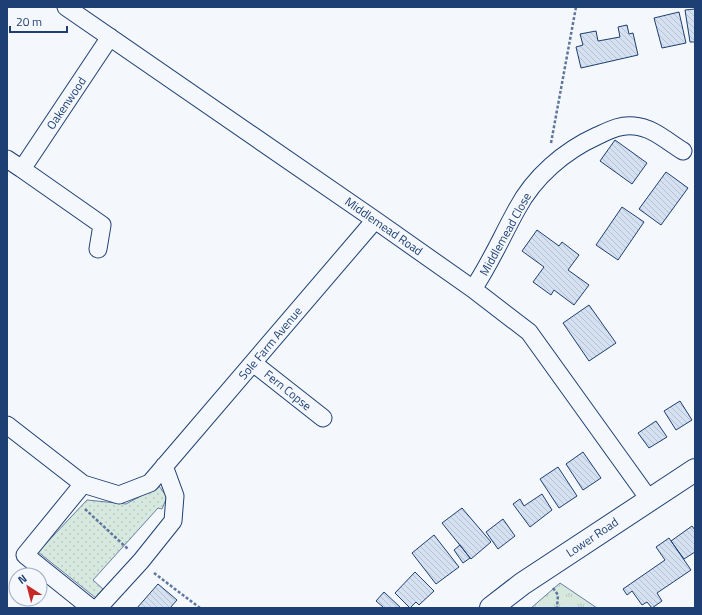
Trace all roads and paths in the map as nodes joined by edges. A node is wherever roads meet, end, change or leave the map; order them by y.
1 (66, 7) edge
2 (576, 7) edge
3 (110, 37) junction
4 (683, 151) dead end
5 (7, 159) edge
6 (552, 165) junction
7 (22, 168) junction
8 (375, 220) junction
9 (98, 249) dead end
10 (473, 289) junction
11 (253, 363) junction
12 (323, 418) dead end
13 (7, 425) edge
14 (164, 466) junction
15 (695, 470) edge
16 (83, 484) junction
17 (649, 499) junction
18 (91, 608) edge
19 (98, 608) edge
20 (491, 608) edge

1 - 3 street, Middlemead Road
2 - 6 path
3 - 7 street, Oakenwood
3 - 8 street, Middlemead Road
4 - 6 street, Middlemead Close
5 - 7 street
6 - 10 street, Middlemead Close
7 - 9 street
8 - 10 street, Middlemead Road
8 - 11 street, Sole Farm Avenue
10 - 17 street, Middlemead Road
11 - 12 street, Fern Copse
11 - 14 street, Sole Farm Avenue
13 - 16 street, Sole Farm Avenue
14 - 16 street, Sole Farm Avenue
14 - 19 street
15 - 17 street, Lower Road
16 - 18 street
17 - 20 street, Lower Road

